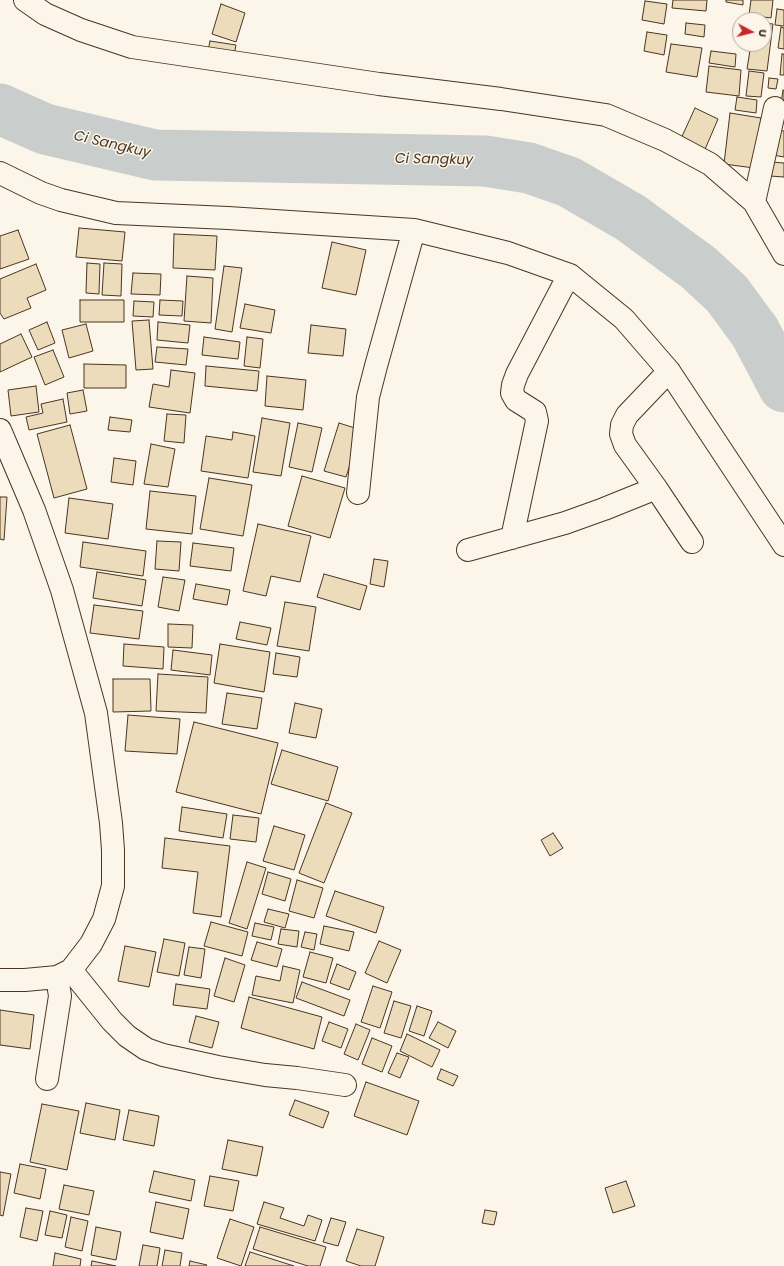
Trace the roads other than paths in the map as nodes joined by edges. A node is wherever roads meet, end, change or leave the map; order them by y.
1 (25, 0) edge
2 (775, 108) dead end
3 (0, 172) edge
4 (754, 202) junction
5 (414, 230) junction
6 (784, 254) edge
7 (570, 275) junction
8 (670, 371) junction
9 (0, 430) edge
10 (656, 488) junction
11 (358, 493) dead end
12 (512, 538) junction
13 (692, 542) dead end
14 (784, 545) edge
15 (468, 550) dead end
16 (64, 973) junction
17 (0, 980) edge
18 (47, 1079) dead end
19 (345, 1085) dead end

1 - 4 street
2 - 4 street
3 - 5 street
4 - 6 street
5 - 7 street
5 - 11 street
7 - 8 street
7 - 12 street
8 - 10 street
8 - 14 street
9 - 16 street
10 - 12 street
10 - 13 street
12 - 15 street
16 - 17 street
16 - 18 street
16 - 19 street

